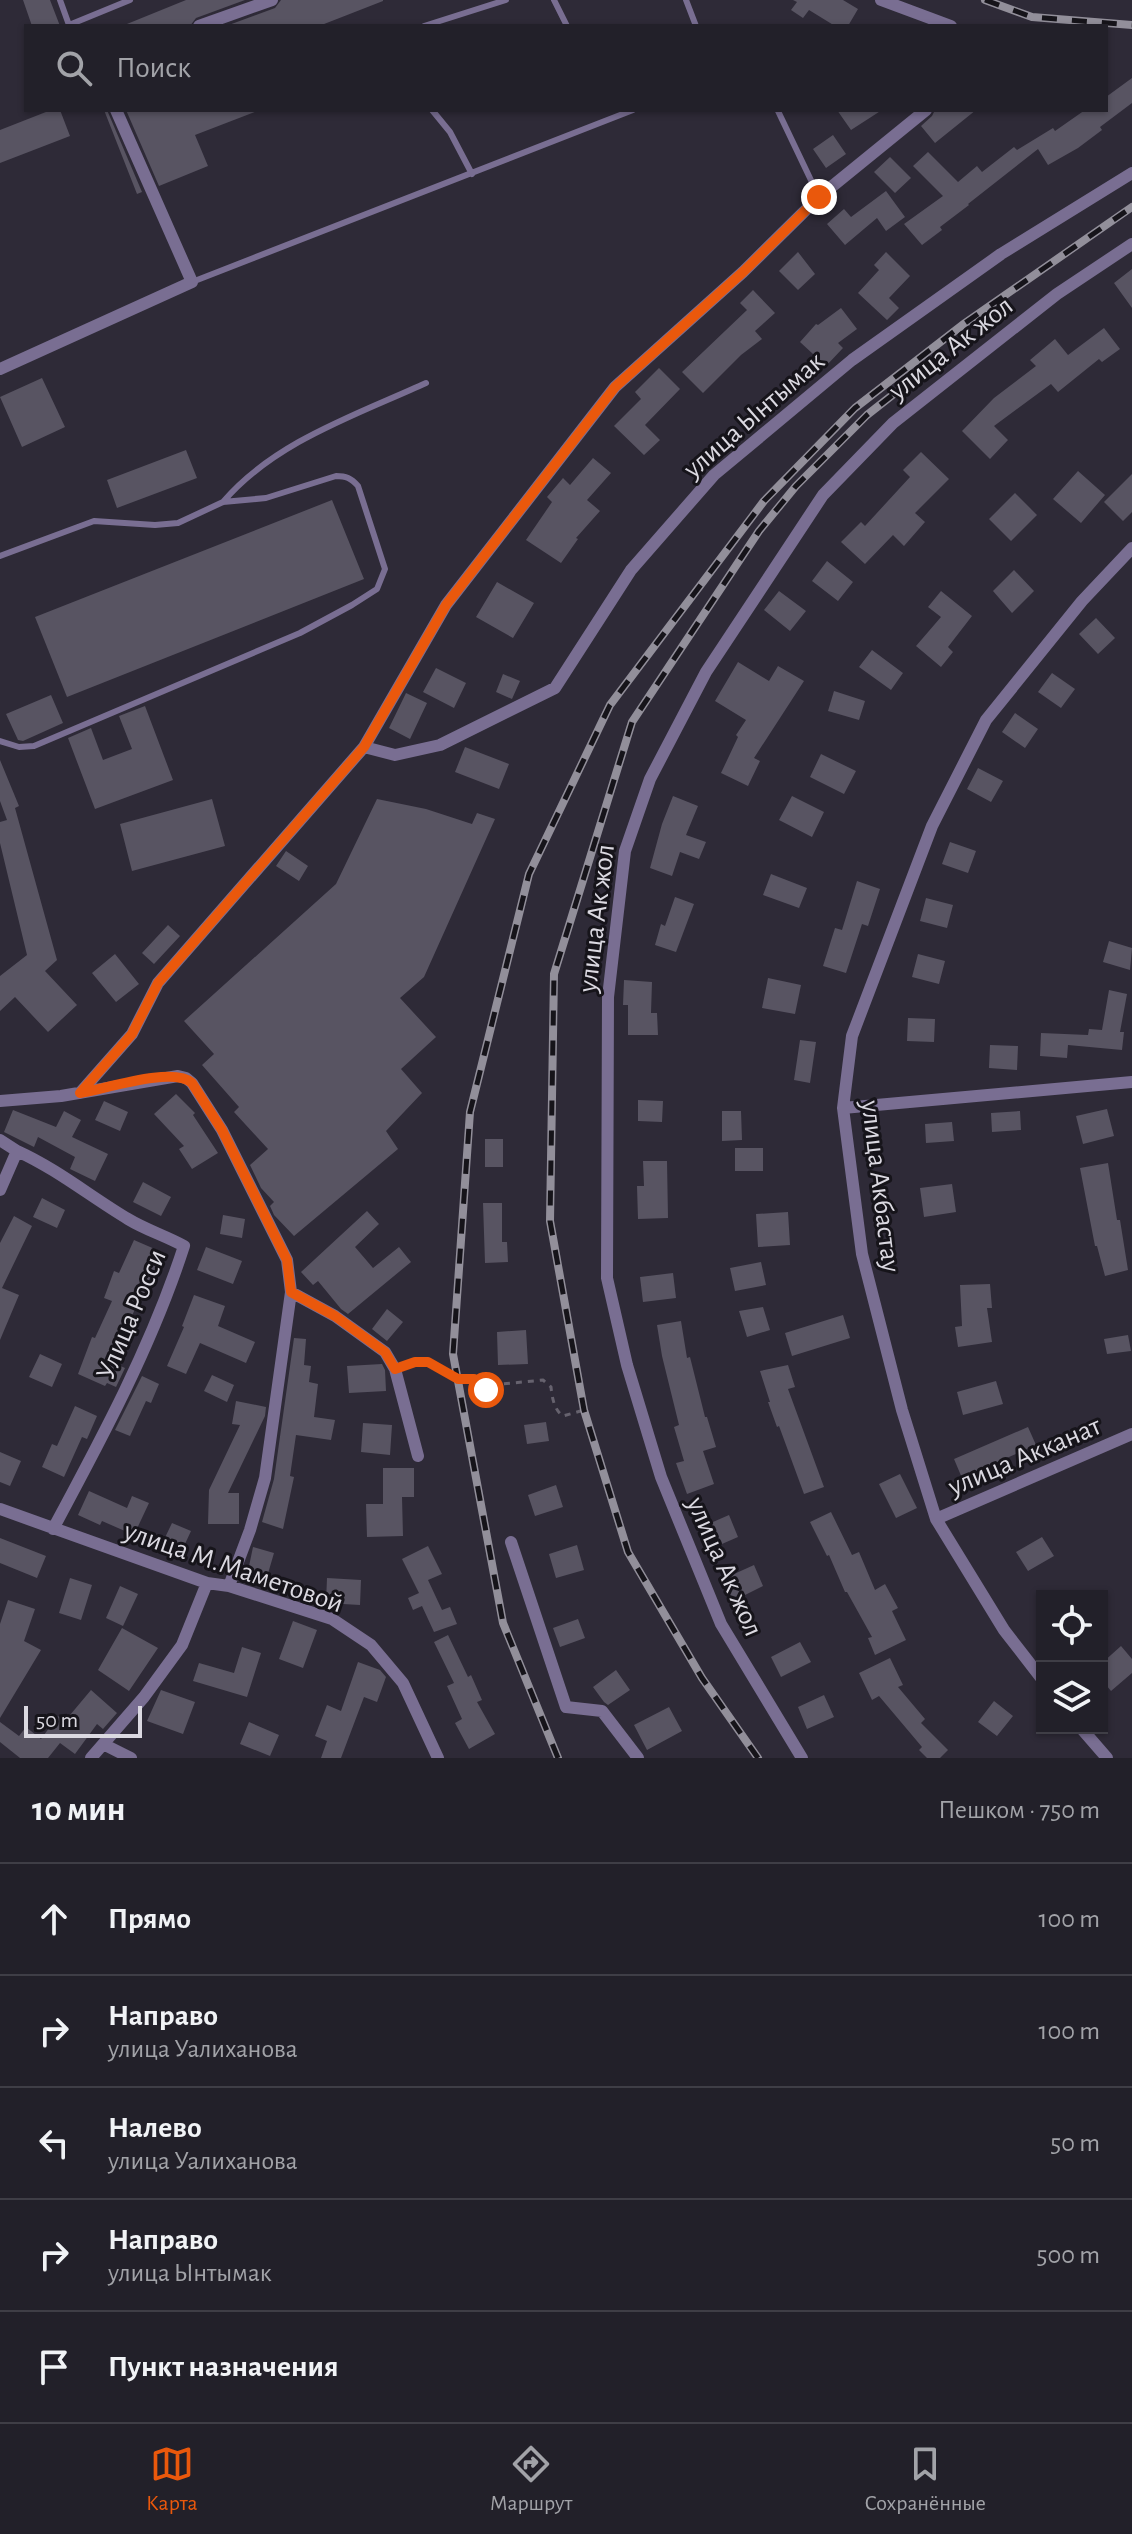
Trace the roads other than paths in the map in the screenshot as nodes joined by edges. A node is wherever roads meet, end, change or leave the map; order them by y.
1 (60, 0) edge
2 (130, 0) edge
3 (272, 0) edge
4 (506, 0) edge
5 (554, 0) edge
6 (686, 0) edge
7 (881, 0) edge
8 (69, 24) edge
9 (71, 24) edge
10 (205, 24) edge
11 (430, 24) edge
12 (566, 24) edge
13 (695, 24) edge
14 (946, 24) edge
15 (117, 112) edge
16 (434, 112) edge
17 (608, 112) edge
18 (628, 112) edge
19 (778, 112) edge
20 (924, 112) edge
21 (611, 118) junction
22 (1132, 173) edge
23 (472, 174) junction
24 (819, 197) junction
25 (1132, 244) edge
26 (192, 282) junction
27 (0, 369) edge
28 (426, 383) dead end
29 (223, 502) junction
30 (1132, 548) edge
31 (0, 556) edge
32 (0, 741) edge
33 (364, 747) junction
34 (1132, 1082) edge
35 (80, 1093) junction
36 (0, 1101) edge
37 (843, 1108) junction
38 (0, 1140) edge
39 (17, 1151) junction
40 (0, 1190) edge
41 (291, 1292) junction
42 (1132, 1434) edge
43 (418, 1456) dead end
44 (0, 1509) edge
45 (936, 1519) junction
46 (53, 1529) junction
47 (511, 1542) dead end
48 (207, 1583) junction
49 (229, 1586) junction
50 (1036, 1671) edge
51 (1086, 1734) edge
52 (103, 1744) junction
53 (91, 1758) edge
54 (131, 1758) edge
55 (438, 1758) edge
56 (638, 1758) edge
57 (802, 1758) edge
58 (1107, 1758) edge

1 - 8 lane
2 - 9 lane
3 - 10 street
4 - 11 lane
5 - 12 lane
6 - 13 lane
7 - 14 street
15 - 26 street
16 - 23 lane
17 - 21 lane
18 - 21 lane
19 - 24 lane
20 - 24 street
21 - 23 lane
22 - 33 street, улица Ынтымак
23 - 26 lane
24 - 33 street
25 - 57 street, улица Ак жол
26 - 27 street
28 - 29 lane
29 - 31 lane
29 - 32 lane
30 - 37 street, улица Акбастау
33 - 35 street
34 - 37 street
35 - 36 street
35 - 41 street
37 - 45 street, улица Акбастау
38 - 39 street, Улица Росси
39 - 40 street
39 - 46 street, Улица Росси
41 - 43 street
41 - 49 street
42 - 45 street, улица Акканат
44 - 46 street, улица М.Маметовой
45 - 50 street, улица Акбастау
46 - 48 street, улица М.Маметовой
47 - 56 street
48 - 49 street, улица М.Маметовой
48 - 52 street
49 - 55 street, улица М.Маметовой
51 - 58 street
52 - 53 street
52 - 54 street

